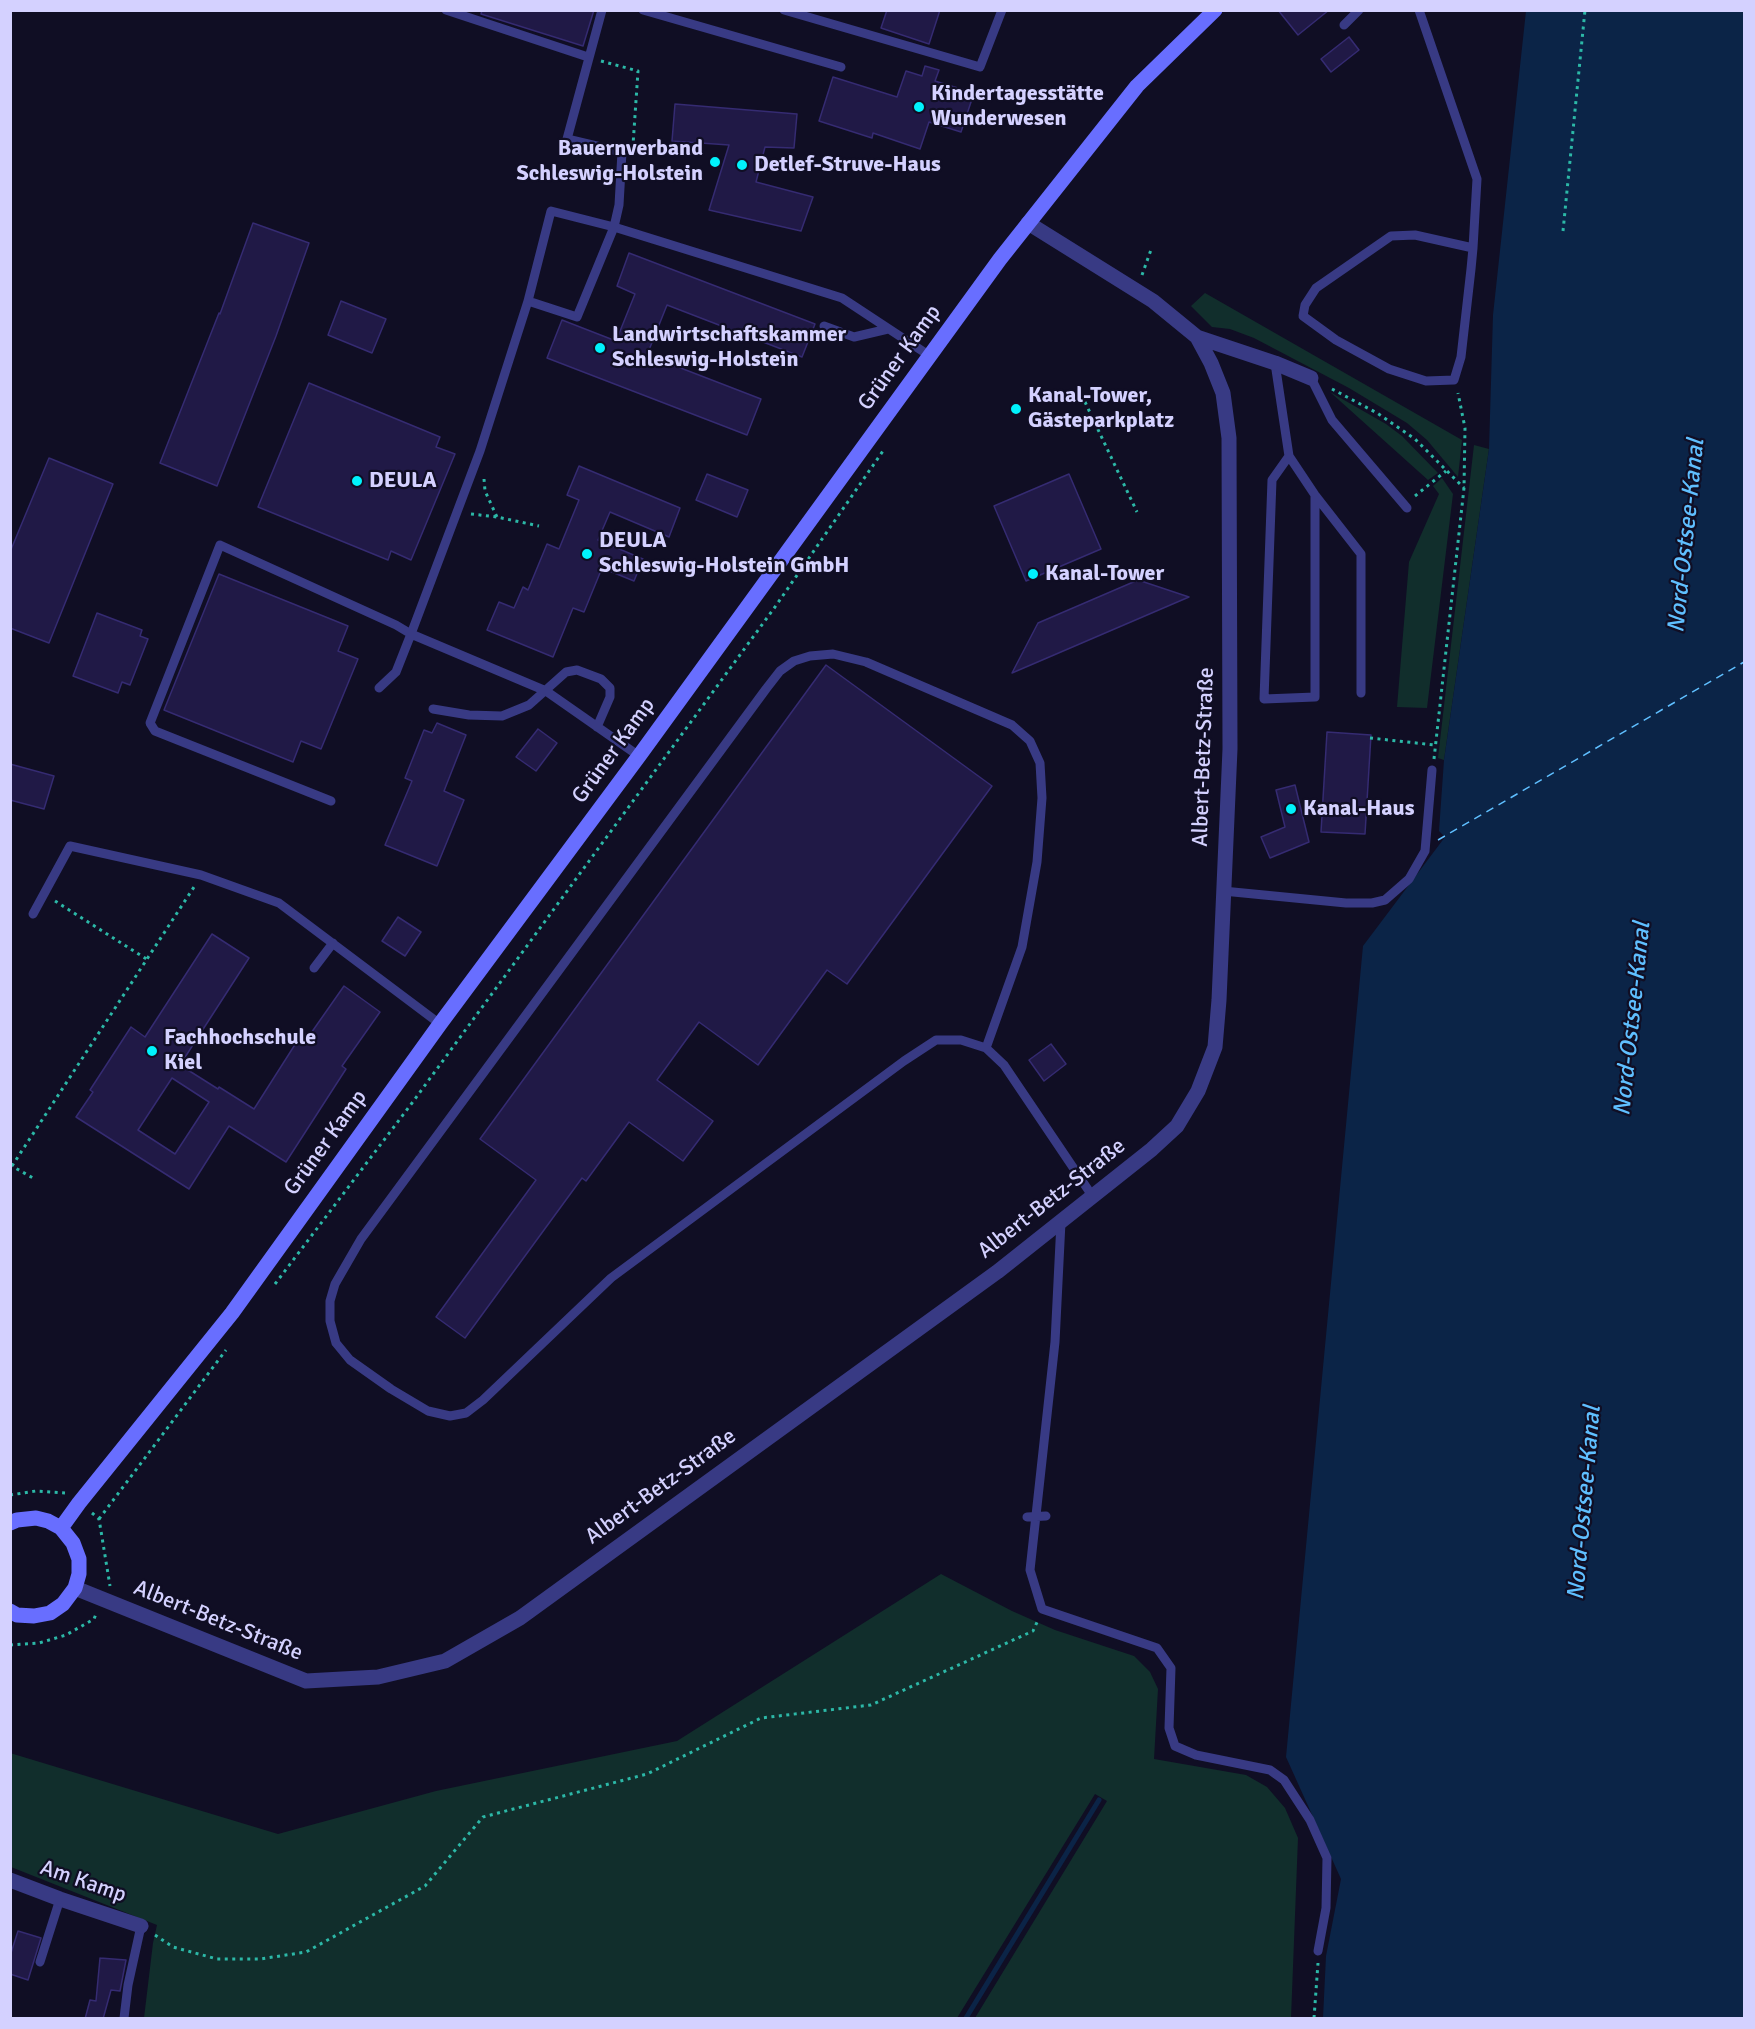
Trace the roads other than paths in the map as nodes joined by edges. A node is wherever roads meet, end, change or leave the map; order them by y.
1 (446, 10) edge
2 (602, 10) edge
3 (644, 10) edge
4 (783, 10) edge
5 (1002, 10) edge
6 (1215, 10) edge
7 (1359, 10) edge
8 (1419, 10) edge
9 (1344, 25) dead end
10 (588, 57) junction
11 (841, 67) dead end
12 (1028, 223) junction
13 (614, 227) junction
14 (1473, 248) junction
15 (528, 301) junction
16 (824, 326) dead end
17 (888, 329) junction
18 (1197, 337) junction
19 (930, 356) junction
20 (1275, 363) junction
21 (1311, 378) joint
22 (1290, 456) junction
23 (1315, 495) junction
24 (1406, 507) road end
25 (411, 634) junction
26 (379, 688) dead end
27 (546, 691) junction
28 (1361, 693) dead end
29 (433, 710) dead end
30 (597, 727) junction
31 (639, 756) junction
32 (1432, 770) road end
33 (331, 801) dead end
34 (1223, 891) junction
35 (33, 914) dead end
36 (333, 943) junction
37 (314, 968) dead end
38 (440, 1024) junction
39 (986, 1048) junction
40 (1093, 1197) junction
41 (1061, 1222) junction
42 (10, 1523) edge
43 (61, 1528) junction
44 (75, 1588) junction
45 (10, 1611) edge
46 (10, 1880) edge
47 (60, 1899) junction
48 (141, 1926) joint
49 (1318, 1951) road end
50 (40, 1962) dead end
51 (124, 2019) edge

1 - 10 lane
2 - 10 lane
3 - 11 lane
4 - 5 lane
6 - 12 street, Grüner Kamp
7 - 9 lane
8 - 14 lane
10 - 13 lane
12 - 18 street, Albert-Betz-Straße
12 - 19 street, Grüner Kamp
13 - 15 lane
13 - 15 lane
13 - 17 lane
14 - 14 lane
15 - 25 lane
16 - 17 lane
17 - 19 lane
18 - 20 street
18 - 34 street, Albert-Betz-Straße
19 - 31 street, Grüner Kamp
20 - 21 street
20 - 22 lane
21 - 24 lane
22 - 23 lane
22 - 23 lane
23 - 28 lane
25 - 26 lane
25 - 27 lane
25 - 33 lane
27 - 29 lane
27 - 30 lane
27 - 30 lane
30 - 31 lane
31 - 38 street, Grüner Kamp
32 - 34 lane
34 - 40 street, Albert-Betz-Straße
35 - 36 lane
36 - 37 lane
36 - 38 lane
38 - 43 street, Grüner Kamp
39 - 39 lane
39 - 40 lane
40 - 41 street, Albert-Betz-Straße
41 - 44 street, Albert-Betz-Straße
41 - 49 lane
42 - 43 street
43 - 44 street
44 - 45 street
46 - 47 street, Am Kamp
47 - 48 street, Am Kamp
47 - 50 lane
48 - 51 lane

